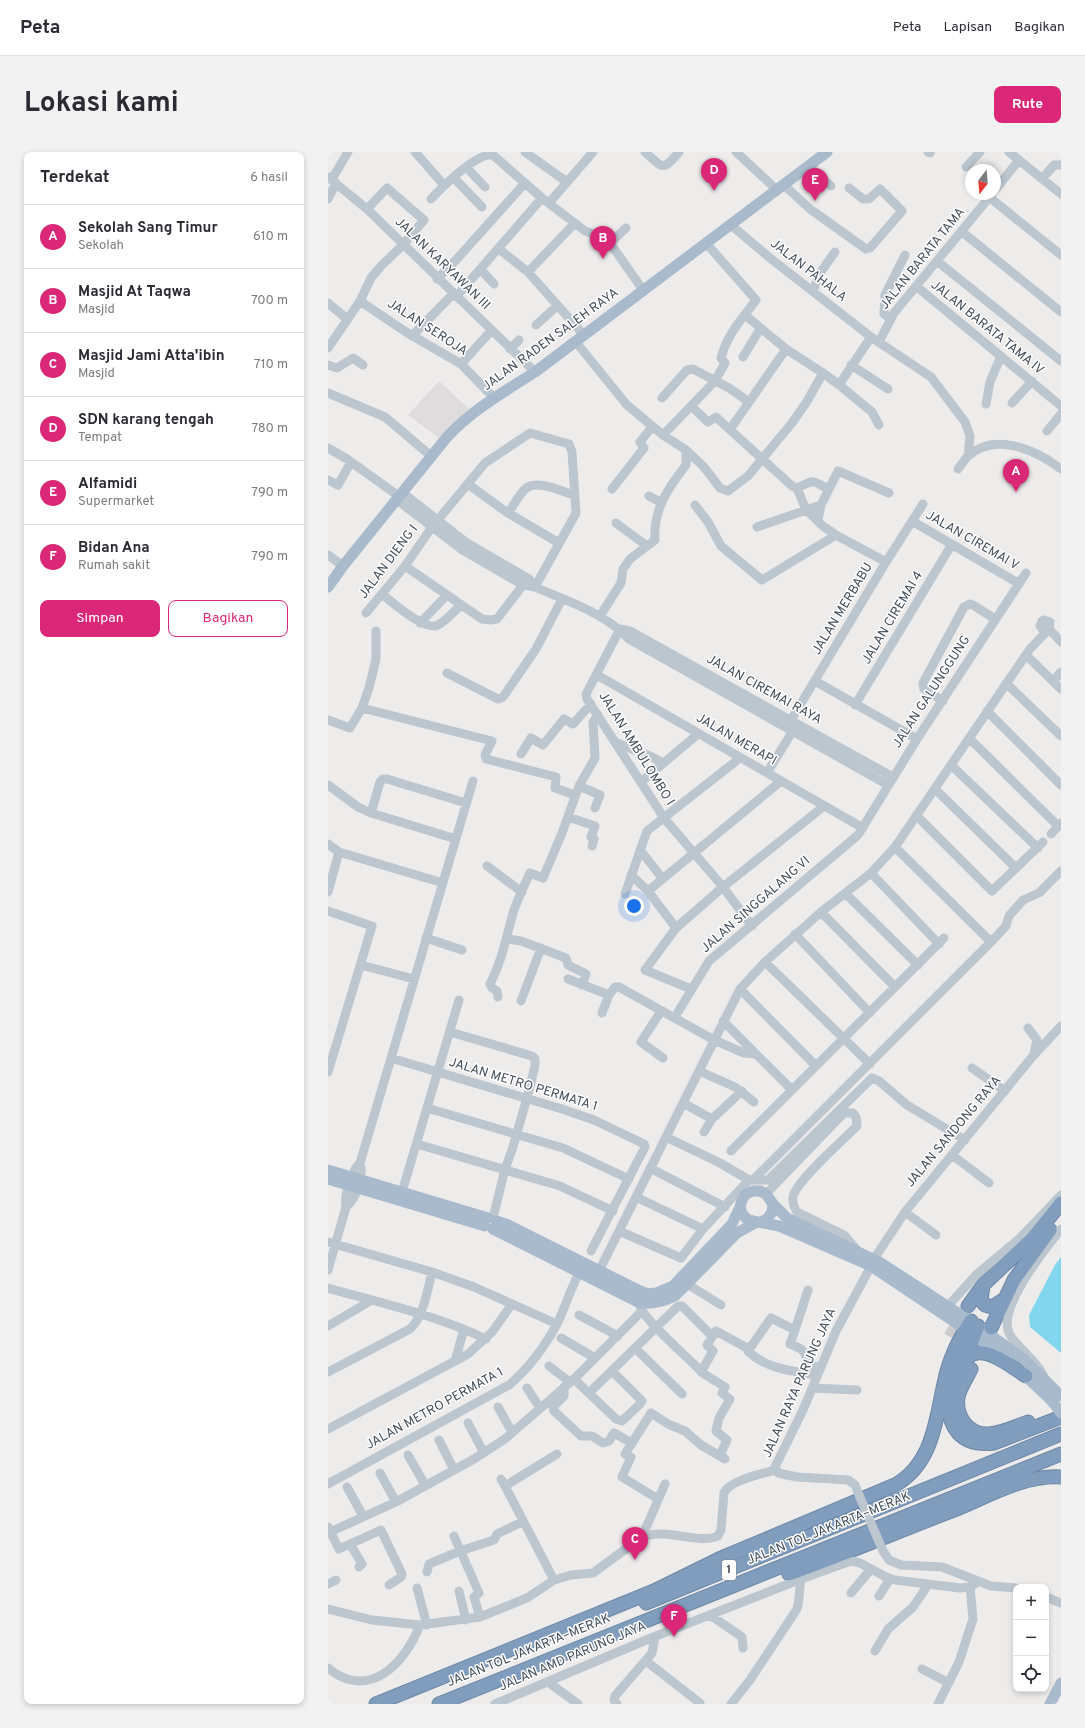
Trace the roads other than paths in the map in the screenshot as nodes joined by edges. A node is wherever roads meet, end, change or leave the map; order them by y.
1 (348, 152) edge
2 (415, 152) edge
3 (525, 152) edge
4 (593, 152) edge
5 (645, 152) edge
6 (680, 152) edge
7 (736, 152) edge
8 (827, 152) edge
9 (980, 152) edge
10 (1009, 152) edge
11 (476, 155) edge
12 (1019, 160) junction
13 (969, 164) edge
14 (1061, 165) edge
15 (809, 166) junction
16 (466, 167) junction
17 (454, 178) junction
18 (1042, 179) junction
19 (332, 180) edge
20 (567, 182) junction
21 (525, 183) junction
22 (1001, 183) edge
23 (444, 185) junction
24 (831, 186) dead end
25 (485, 187) dead end
26 (780, 188) junction
27 (849, 188) dead end
28 (1061, 194) edge
29 (328, 199) edge
30 (431, 199) dead end
31 (546, 200) junction
32 (987, 200) edge
33 (999, 200) edge
34 (482, 207) dead end
35 (367, 209) junction
36 (575, 223) junction
37 (731, 225) junction
38 (626, 228) dead end
39 (961, 231) junction
40 (610, 243) junction
41 (706, 243) junction
42 (403, 245) junction
43 (499, 249) junction
44 (835, 252) dead end
45 (905, 255) dead end
46 (1061, 255) edge
47 (936, 261) junction
48 (481, 270) junction
49 (528, 272) junction
50 (437, 279) junction
51 (494, 284) dead end
52 (916, 286) junction
53 (643, 290) junction
54 (813, 291) junction
55 (454, 296) junction
56 (360, 301) junction
57 (328, 303) edge
58 (557, 306) junction
59 (1061, 312) edge
60 (745, 315) junction
61 (347, 319) junction
62 (891, 319) junction
63 (536, 325) dead end
64 (760, 329) junction
65 (491, 331) junction
66 (412, 336) junction
67 (579, 338) junction
68 (519, 340) dead end
69 (875, 340) junction
70 (328, 348) edge
71 (510, 349) junction
72 (786, 349) junction
73 (1001, 356) junction
74 (743, 357) dead end
75 (1061, 361) edge
76 (461, 364) junction
77 (328, 365) edge
78 (363, 365) dead end
79 (851, 365) junction
80 (535, 372) junction
81 (824, 373) junction
82 (715, 381) junction
83 (1032, 381) junction
84 (838, 384) junction
85 (888, 389) dead end
86 (328, 393) edge
87 (494, 398) junction
88 (662, 398) dead end
89 (749, 402) junction
90 (1012, 403) dead end
91 (986, 404) dead end
92 (691, 406) junction
93 (1061, 406) edge
94 (1061, 414) edge
95 (879, 425) dead end
96 (652, 427) junction
97 (731, 428) junction
98 (1047, 431) dead end
99 (663, 435) junction
100 (328, 448) edge
101 (686, 450) junction
102 (431, 456) junction
103 (968, 456) junction
104 (761, 460) junction
105 (352, 462) junction
106 (958, 469) dead end
107 (1061, 469) edge
108 (328, 480) edge
109 (468, 484) junction
110 (797, 488) junction
111 (612, 489) dead end
112 (828, 489) junction
113 (889, 493) dead end
114 (574, 495) junction
115 (649, 496) dead end
116 (400, 497) junction
117 (662, 503) junction
118 (924, 504) dead end
119 (695, 505) dead end
120 (821, 505) junction
121 (806, 510) junction
122 (508, 513) junction
123 (818, 521) junction
124 (912, 521) junction
125 (616, 522) dead end
126 (435, 524) junction
127 (757, 527) dead end
128 (836, 535) junction
129 (559, 543) junction
130 (952, 544) junction
131 (647, 546) junction
132 (475, 553) junction
133 (328, 555) edge
134 (886, 562) junction
135 (342, 566) junction
136 (406, 566) junction
137 (1026, 573) dead end
138 (1018, 583) junction
139 (523, 585) junction
140 (328, 587) edge
141 (535, 587) junction
142 (382, 594) junction
143 (447, 595) junction
144 (562, 599) junction
145 (462, 605) junction
146 (366, 613) dead end
147 (600, 616) junction
148 (995, 619) junction
149 (420, 623) junction
150 (620, 629) junction
151 (376, 631) dead end
152 (1061, 642) edge
153 (1028, 652) junction
154 (1061, 672) edge
155 (447, 673) dead end
156 (597, 675) junction
157 (815, 681) junction
158 (1053, 681) junction
159 (1006, 683) junction
160 (1061, 689) edge
161 (942, 700) junction
162 (591, 704) junction
163 (855, 705) junction
164 (362, 708) junction
165 (987, 711) junction
166 (598, 715) junction
167 (328, 720) edge
168 (790, 727) junction
169 (698, 734) junction
170 (1061, 736) edge
171 (969, 738) junction
172 (917, 739) junction
173 (617, 743) junction
174 (520, 754) dead end
175 (740, 758) junction
176 (663, 763) junction
177 (951, 765) junction
178 (768, 773) junction
179 (473, 781) dead end
180 (781, 781) junction
181 (891, 781) junction
182 (641, 782) junction
183 (328, 785) edge
184 (1061, 785) edge
185 (579, 786) junction
186 (935, 789) junction
187 (575, 795) junction
188 (466, 803) junction
189 (824, 806) junction
190 (595, 808) dead end
191 (371, 813) junction
192 (917, 816) junction
193 (568, 817) junction
194 (664, 818) junction
195 (1060, 824) edge
196 (863, 828) junction
197 (1051, 834) dead end
198 (456, 839) junction
199 (328, 844) edge
200 (592, 846) dead end
201 (895, 847) junction
202 (640, 850) junction
203 (339, 852) junction
204 (694, 853) junction
205 (487, 866) dead end
206 (1016, 868) junction
207 (1061, 871) edge
208 (871, 874) junction
209 (631, 875) junction
210 (663, 879) junction
211 (443, 883) junction
212 (723, 887) junction
213 (992, 891) junction
214 (328, 892) edge
215 (522, 892) junction
216 (648, 892) junction
217 (625, 894) dead end
218 (846, 894) junction
219 (985, 898) dead end
220 (328, 911) edge
221 (821, 912) junction
222 (752, 926) junction
223 (676, 928) junction
224 (795, 934) junction
225 (426, 938) junction
226 (508, 939) junction
227 (991, 942) junction
228 (541, 948) junction
229 (462, 950) dead end
230 (765, 962) junction
231 (361, 965) junction
232 (918, 965) junction
233 (414, 979) junction
234 (568, 979) dead end
235 (582, 985) junction
236 (895, 988) junction
237 (691, 989) junction
238 (740, 989) junction
239 (609, 996) junction
240 (498, 997) dead end
241 (459, 1000) dead end
242 (521, 1001) dead end
243 (661, 1010) junction
244 (678, 1012) dead end
245 (602, 1013) dead end
246 (870, 1013) junction
247 (724, 1021) junction
248 (1061, 1026) edge
249 (1028, 1028) dead end
250 (450, 1032) junction
251 (714, 1040) junction
252 (843, 1040) junction
253 (755, 1054) junction
254 (1033, 1056) junction
255 (391, 1058) junction
256 (663, 1058) dead end
257 (870, 1064) junction
258 (816, 1066) junction
259 (972, 1068) dead end
260 (699, 1071) junction
261 (328, 1072) edge
262 (438, 1072) junction
263 (792, 1090) junction
264 (742, 1091) junction
265 (1005, 1091) junction
266 (527, 1098) junction
267 (754, 1102) dead end
268 (683, 1103) junction
269 (428, 1108) junction
270 (712, 1119) junction
271 (704, 1132) dead end
272 (517, 1133) junction
273 (666, 1137) junction
274 (965, 1140) junction
275 (417, 1144) junction
276 (810, 1148) junction
277 (731, 1151) dead end
278 (952, 1155) junction
279 (823, 1160) junction
280 (650, 1168) junction
281 (505, 1169) junction
282 (328, 1170) edge
283 (790, 1170) junction
284 (328, 1179) edge
285 (629, 1179) junction
286 (752, 1179) junction
287 (802, 1182) junction
288 (354, 1183) junction
289 (990, 1183) dead end
290 (402, 1192) junction
291 (766, 1194) junction
292 (1061, 1195) edge
293 (636, 1197) junction
294 (1061, 1203) edge
295 (773, 1204) junction
296 (725, 1207) junction
297 (740, 1207) junction
298 (613, 1212) junction
299 (905, 1212) junction
300 (1061, 1216) edge
301 (491, 1222) junction
302 (759, 1223) junction
303 (703, 1229) junction
304 (1061, 1230) edge
305 (619, 1231) junction
306 (936, 1235) dead end
307 (332, 1244) edge
308 (856, 1249) junction
309 (591, 1251) dead end
310 (873, 1263) junction
311 (582, 1268) junction
312 (328, 1270) edge
313 (432, 1272) junction
314 (597, 1276) junction
315 (687, 1284) junction
316 (983, 1285) junction
317 (328, 1288) edge
318 (808, 1290) dead end
319 (372, 1300) junction
320 (1003, 1300) junction
321 (512, 1304) junction
322 (721, 1305) dead end
323 (948, 1306) junction
324 (968, 1306) tunnel mouth
325 (641, 1307) junction
326 (420, 1314) junction
327 (579, 1315) dead end
328 (557, 1324) junction
329 (328, 1326) edge
330 (657, 1328) junction
331 (972, 1328) junction
332 (991, 1328) dead end
333 (464, 1329) junction
334 (795, 1330) junction
335 (711, 1335) dead end
336 (618, 1336) junction
337 (950, 1337) tunnel mouth
338 (561, 1338) dead end
339 (486, 1339) junction
340 (635, 1348) junction
341 (749, 1349) junction
342 (595, 1358) junction
343 (455, 1361) junction
344 (968, 1364) junction
345 (549, 1366) dead end
346 (612, 1370) junction
347 (700, 1370) dead end
348 (328, 1372) edge
349 (819, 1372) junction
350 (1026, 1376) junction
351 (1044, 1378) junction
352 (569, 1383) junction
353 (527, 1388) dead end
354 (812, 1388) junction
355 (857, 1390) dead end
356 (589, 1394) junction
357 (682, 1394) dead end
358 (1056, 1398) edge
359 (498, 1407) dead end
360 (540, 1408) junction
361 (1061, 1412) edge
362 (1061, 1417) edge
363 (468, 1423) dead end
364 (330, 1427) edge
365 (512, 1432) junction
366 (1061, 1434) edge
367 (439, 1440) dead end
368 (632, 1443) junction
369 (926, 1450) junction
370 (484, 1453) junction
371 (557, 1454) dead end
372 (1061, 1454) edge
373 (408, 1455) dead end
374 (454, 1470) junction
375 (776, 1470) junction
376 (380, 1473) dead end
377 (1061, 1477) edge
378 (328, 1484) edge
379 (665, 1484) dead end
380 (425, 1486) junction
381 (347, 1487) dead end
382 (658, 1499) junction
383 (396, 1502) junction
384 (956, 1509) junction
385 (363, 1516) junction
386 (522, 1522) junction
387 (329, 1530) edge
388 (454, 1536) dead end
389 (642, 1537) junction
390 (856, 1538) junction
391 (350, 1544) junction
392 (460, 1551) junction
393 (362, 1567) dead end
394 (871, 1569) junction
395 (427, 1572) dead end
396 (890, 1578) junction
397 (801, 1579) junction
398 (554, 1580) junction
399 (389, 1584) dead end
400 (974, 1584) junction
401 (928, 1585) junction
402 (417, 1588) dead end
403 (1013, 1588) edge
404 (459, 1591) dead end
405 (713, 1593) junction
406 (850, 1593) dead end
407 (879, 1596) dead end
408 (1049, 1598) edge
409 (1061, 1603) edge
410 (329, 1610) edge
411 (710, 1615) junction
412 (480, 1617) junction
413 (466, 1620) junction
414 (423, 1625) junction
415 (655, 1637) junction
416 (743, 1648) dead end
417 (875, 1651) dead end
418 (646, 1661) junction
419 (328, 1668) edge
420 (922, 1669) dead end
421 (548, 1682) junction
422 (949, 1683) junction
423 (1061, 1683) edge
424 (509, 1702) edge
425 (616, 1703) edge
426 (376, 1704) edge
427 (396, 1704) edge
428 (439, 1704) edge
429 (495, 1704) edge
430 (578, 1704) edge
431 (702, 1704) edge
432 (731, 1704) edge
433 (938, 1704) edge
434 (1050, 1704) edge

1 - 19 street
2 - 23 street
3 - 20 street
4 - 20 street
5 - 6 street
7 - 26 street
8 - 15 main road, JALAN RADEN SALEH RAYA
9 - 13 street
10 - 12 street
11 - 16 street
11 - 21 street
12 - 18 street
12 - 22 street, JALAN BARATA TAMA
14 - 18 street
15 - 24 street
15 - 26 main road, JALAN RADEN SALEH RAYA
16 - 17 street
16 - 25 street
17 - 23 street
17 - 34 street
18 - 28 street
19 - 29 street
19 - 35 street, JALAN KARYAWAN III
20 - 31 street
21 - 31 street
21 - 50 street
23 - 30 street
26 - 27 street
26 - 37 main road, JALAN RADEN SALEH RAYA
31 - 36 street
31 - 43 street
32 - 39 street, JALAN BARATA TAMA
33 - 46 street
35 - 42 street, JALAN KARYAWAN III
35 - 42 street
36 - 40 street
36 - 49 street
37 - 41 main road, JALAN RADEN SALEH RAYA
37 - 54 street, JALAN PAHALA
38 - 40 street
39 - 47 street, JALAN BARATA TAMA
39 - 59 street
40 - 53 street
41 - 53 main road, JALAN RADEN SALEH RAYA
41 - 60 street
42 - 50 street, JALAN KARYAWAN III
42 - 56 street
43 - 48 street
43 - 49 street
44 - 54 street
45 - 62 street
47 - 52 street, JALAN BARATA TAMA
47 - 75 street
48 - 51 street
48 - 55 street
49 - 58 street
50 - 55 street, JALAN KARYAWAN III
52 - 62 street, JALAN BARATA TAMA
52 - 73 street, JALAN BARATA TAMA IV
53 - 67 main road, JALAN RADEN SALEH RAYA
54 - 69 street, JALAN PAHALA
55 - 65 street, JALAN KARYAWAN III
55 - 66 street
56 - 61 street
56 - 66 street, JALAN SEROJA
57 - 61 street
58 - 63 street
58 - 67 street
60 - 64 street
60 - 82 street
61 - 70 street
62 - 69 street, JALAN BARATA TAMA
64 - 72 street
64 - 74 street
65 - 71 street, JALAN KARYAWAN III
65 - 76 street
66 - 76 street, JALAN SEROJA
67 - 80 main road, JALAN RADEN SALEH RAYA
67 - 96 street
68 - 71 street
69 - 79 street, JALAN BARATA TAMA
69 - 103 street, JALAN PAHALA
71 - 80 street, JALAN KARYAWAN III
72 - 81 street
72 - 89 street
73 - 83 street, JALAN BARATA TAMA IV
73 - 91 street
76 - 87 street, JALAN SEROJA
77 - 78 street
79 - 84 street, JALAN BARATA TAMA
79 - 85 street
80 - 87 main road, JALAN RADEN SALEH RAYA
81 - 84 street
81 - 104 street
82 - 88 street
82 - 89 street
82 - 92 street
83 - 90 street
83 - 93 street, JALAN BARATA TAMA IV
84 - 95 street
86 - 102 street
87 - 102 main road, JALAN RADEN SALEH RAYA
89 - 97 street
92 - 97 street
92 - 99 street
94 - 98 street
96 - 99 street
96 - 111 street
97 - 104 street
99 - 101 street
100 - 105 street, JALAN CIREMAI RAYA
101 - 104 street
101 - 117 street
102 - 116 main road, JALAN RADEN SALEH RAYA
103 - 106 street
103 - 107 street
104 - 110 street
105 - 108 street
105 - 116 street, JALAN CIREMAI RAYA
109 - 114 street, JALAN DIENG I
109 - 122 street
109 - 126 street, JALAN DIENG I
110 - 112 street
110 - 121 street
112 - 113 street
112 - 120 street
114 - 122 street
114 - 129 street, JALAN DIENG I
115 - 117 street
116 - 126 street, JALAN CIREMAI RAYA
116 - 135 main road, JALAN RADEN SALEH RAYA
117 - 131 street
118 - 124 street, JALAN MERBABU
119 - 128 street
120 - 121 street
120 - 123 street
121 - 123 street
121 - 127 street
122 - 129 street
123 - 128 street
124 - 130 street, JALAN CIREMAI V
124 - 134 street, JALAN MERBABU
125 - 131 street
126 - 132 street, JALAN CIREMAI RAYA
126 - 136 street, JALAN DIENG I
128 - 134 street
129 - 141 street, JALAN DIENG I
130 - 138 street, JALAN CIREMAI V
130 - 163 street, JALAN CIREMAI 4
131 - 147 street
132 - 139 street, JALAN CIREMAI RAYA
132 - 141 street, JALAN CIREMAI RAYA
133 - 135 street
134 - 157 street, JALAN MERBABU
135 - 140 main road, JALAN RADEN SALEH RAYA
136 - 142 street, JALAN DIENG I
136 - 143 street
137 - 138 street, JALAN GALUNGGUNG
138 - 148 street, JALAN GALUNGGUNG
139 - 141 street, JALAN CIREMAI RAYA
139 - 145 street
141 - 144 street, JALAN CIREMAI RAYA
142 - 146 street, JALAN DIENG I
142 - 149 street
143 - 145 street
143 - 149 street
144 - 147 street, JALAN CIREMAI RAYA
144 - 155 street
145 - 149 street
147 - 150 street, JALAN CIREMAI RAYA
148 - 161 street, JALAN GALUNGGUNG
148 - 161 street
150 - 156 street, JALAN AMBULOMBO I
150 - 168 street, JALAN CIREMAI RAYA
151 - 164 street
152 - 153 street
153 - 158 street
153 - 159 street
154 - 158 street
156 - 162 street, JALAN AMBULOMBO I
156 - 169 street, JALAN MERAPI
157 - 163 street
157 - 168 street, JALAN MERBABU
158 - 160 street
159 - 165 street
159 - 170 street
161 - 172 street, JALAN GALUNGGUNG
162 - 166 street, JALAN AMBULOMBO I
162 - 174 street
163 - 172 street
164 - 167 street
164 - 187 street
165 - 171 street
165 - 184 street
166 - 173 street, JALAN AMBULOMBO I
166 - 185 street
168 - 178 street, JALAN MERBABU
168 - 181 street, JALAN CIREMAI RAYA
169 - 175 street, JALAN MERAPI
169 - 176 street
171 - 177 street
171 - 195 street
172 - 181 street, JALAN GALUNGGUNG
173 - 176 street
173 - 182 street, JALAN AMBULOMBO I
175 - 178 street, JALAN MERAPI
175 - 194 street
176 - 182 street
177 - 186 street
177 - 206 street
178 - 180 street, JALAN MERAPI
179 - 188 street
180 - 189 street, JALAN MERAPI
180 - 204 street
181 - 196 street, JALAN GALUNGGUNG
182 - 194 street, JALAN AMBULOMBO I
183 - 191 street
185 - 187 street
185 - 190 street
186 - 192 street
186 - 206 street
187 - 193 street
188 - 191 street
188 - 198 street
189 - 196 street, JALAN MERAPI
189 - 212 street
191 - 198 street
192 - 201 street
192 - 213 street
193 - 200 street
193 - 215 street
194 - 202 street, JALAN AMBULOMBO I
194 - 204 street, JALAN AMBULOMBO I
195 - 197 street
196 - 222 street, JALAN SINGGALANG VI
198 - 211 street
199 - 203 street
201 - 208 street
201 - 227 street
202 - 209 street, JALAN AMBULOMBO I
202 - 210 street
203 - 211 street
203 - 214 street
204 - 210 street
204 - 212 street, JALAN AMBULOMBO I
205 - 215 street
206 - 213 street
207 - 227 street
208 - 218 street
208 - 232 street
209 - 216 street
209 - 217 street, JALAN AMBULOMBO I
210 - 216 street
211 - 225 street
212 - 222 street, JALAN AMBULOMBO I
212 - 223 street
213 - 219 street
215 - 226 street
216 - 223 street
218 - 221 street
218 - 232 street
220 - 231 street
221 - 224 street
221 - 236 street
222 - 237 street, JALAN SINGGALANG VI
223 - 237 street
224 - 230 street
224 - 246 street
225 - 229 street
225 - 233 street
226 - 228 street
226 - 240 street
227 - 257 street
228 - 235 street
228 - 242 street
230 - 238 street
230 - 252 street
231 - 233 street
231 - 261 street
232 - 236 street
233 - 255 street
234 - 235 street
235 - 239 street
236 - 246 street
237 - 244 street, JALAN SINGGALANG VI
238 - 247 street
238 - 258 street
239 - 243 street
239 - 245 street
241 - 250 street
243 - 251 street
243 - 256 street
246 - 252 street
247 - 251 street
247 - 253 street
248 - 254 street, JALAN SANDONG RAYA
249 - 254 street
250 - 262 street
250 - 266 street
251 - 253 street
251 - 260 street
252 - 257 street
252 - 258 street
253 - 263 street
254 - 265 street, JALAN SANDONG RAYA
255 - 262 street, JALAN METRO PERMATA 1
255 - 288 street
257 - 286 street
258 - 263 street
259 - 265 street
260 - 264 street
260 - 268 street
262 - 266 street, JALAN METRO PERMATA 1
262 - 269 street
263 - 277 street
264 - 267 street
264 - 270 street
265 - 274 street, JALAN SANDONG RAYA
266 - 272 street
266 - 285 street, JALAN METRO PERMATA 1
268 - 270 street
268 - 273 street
269 - 272 street
269 - 275 street
270 - 271 street
272 - 281 street
272 - 285 street
273 - 280 street
273 - 286 street
274 - 278 street, JALAN SANDONG RAYA
274 - 286 street
275 - 281 street
275 - 290 street
276 - 279 street
276 - 279 street
276 - 283 street
278 - 289 street
278 - 299 street, JALAN SANDONG RAYA
279 - 287 street
280 - 293 street
280 - 296 street
281 - 298 street
281 - 301 street
282 - 288 main road
283 - 287 street
283 - 291 street
284 - 288 main road
285 - 298 street, JALAN METRO PERMATA 1
286 - 296 street
287 - 308 street
288 - 290 main road
288 - 301 main road
288 - 307 street
290 - 301 main road
291 - 295 main road
291 - 297 main road
292 - 323 street
293 - 303 street
293 - 305 street
294 - 316 highway
295 - 302 main road
295 - 308 main road
296 - 303 street
297 - 302 main road
297 - 314 main road
298 - 309 street, JALAN METRO PERMATA 1
299 - 306 street
299 - 310 street, JALAN SANDONG RAYA
300 - 320 highway
301 - 311 main road
302 - 310 main road
302 - 315 main road
303 - 305 street
304 - 351 street
305 - 314 street
307 - 312 street
307 - 313 street
308 - 310 main road
310 - 323 main road
310 - 331 main road
310 - 349 street, JALAN RAYA PARUNG JAYA
311 - 314 main road
311 - 328 street, JALAN METRO PERMATA 1
313 - 321 street
313 - 326 street
314 - 325 main road
315 - 322 street
315 - 325 main road
316 - 320 highway
316 - 324 highway
317 - 319 street
318 - 334 street
319 - 326 street
319 - 329 street
320 - 332 highway
321 - 328 street
321 - 339 street
323 - 331 main road
325 - 330 street
325 - 336 street
326 - 333 street
326 - 348 street
327 - 336 street
328 - 378 street, JALAN METRO PERMATA 1
330 - 335 street
330 - 340 street
330 - 347 street
331 - 344 highway
331 - 350 main road
331 - 351 main road
331 - 369 highway
333 - 339 street
333 - 343 street
334 - 341 street
334 - 349 street
336 - 342 street
337 - 369 highway
338 - 342 street
339 - 343 street
340 - 346 street
340 - 357 street
341 - 349 street
341 - 368 street
342 - 352 street
343 - 364 street
344 - 350 highway
344 - 361 highway
344 - 362 highway
345 - 352 street
346 - 356 street
346 - 356 street
349 - 354 street, JALAN RAYA PARUNG JAYA
350 - 358 main road
351 - 358 main road
352 - 356 street
352 - 360 street
352 - 368 street
353 - 360 street
354 - 355 street
354 - 375 street, JALAN RAYA PARUNG JAYA
358 - 361 main road, bridge
359 - 365 street
360 - 365 street
363 - 370 street
365 - 370 street
366 - 427 highway, JALAN TOL JAKARTA–MERAK / 1
367 - 374 street
368 - 382 street
369 - 426 highway
370 - 374 street
371 - 386 street
372 - 390 highway, JALAN TOL JAKARTA–MERAK / 1
373 - 380 street
374 - 380 street
375 - 389 street
375 - 400 street, JALAN RAYA PARUNG JAYA, bridge
376 - 383 street
377 - 384 highway
379 - 382 street
380 - 383 street
381 - 385 street
382 - 389 street
383 - 385 street
384 - 390 highway
384 - 405 highway
385 - 387 street
386 - 392 street
386 - 398 street
387 - 391 street
388 - 392 street
389 - 398 street
390 - 405 highway, JALAN TOL JAKARTA–MERAK / 1
391 - 393 street
391 - 399 street
392 - 395 street
392 - 412 street
394 - 396 street, JALAN AMD PARUNG JAYA
394 - 397 street, JALAN AMD PARUNG JAYA
394 - 406 street
396 - 401 street, JALAN AMD PARUNG JAYA
396 - 407 street
397 - 411 street, JALAN AMD PARUNG JAYA
397 - 432 street
398 - 412 street
400 - 401 street, JALAN AMD PARUNG JAYA
400 - 403 street
400 - 422 street
401 - 417 street
402 - 414 street
404 - 413 street
405 - 428 highway, JALAN TOL JAKARTA–MERAK / 1
408 - 409 street
410 - 414 street
411 - 415 street, JALAN AMD PARUNG JAYA
411 - 416 street
412 - 413 street
413 - 414 street
414 - 419 street
415 - 418 street
415 - 421 street, JALAN AMD PARUNG JAYA
418 - 425 street
418 - 431 street
420 - 422 street
421 - 424 street, JALAN AMD PARUNG JAYA
421 - 430 street
422 - 433 street
423 - 434 main road
424 - 429 street, JALAN AMD PARUNG JAYA

